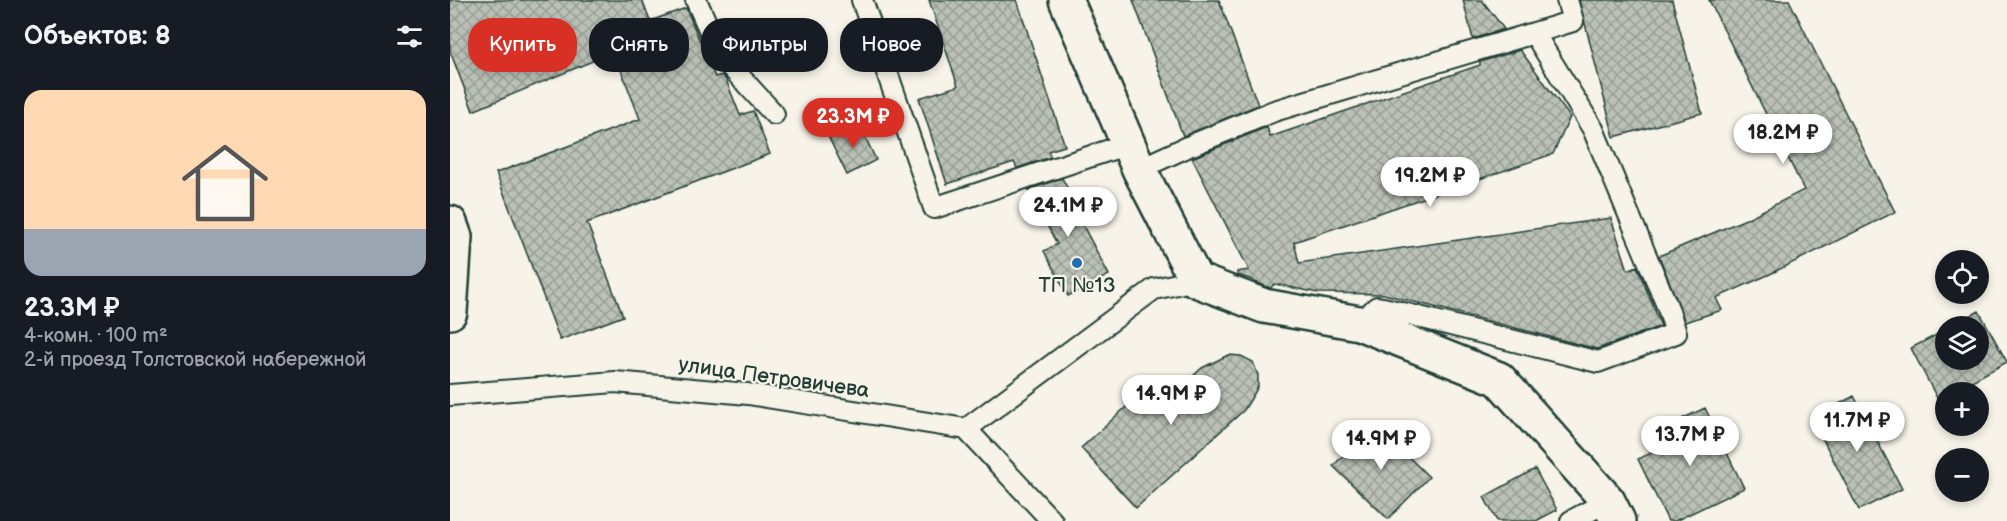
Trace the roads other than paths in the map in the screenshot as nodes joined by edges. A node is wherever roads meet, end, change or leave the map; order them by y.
1 (696, 0) edge
2 (862, 0) edge
3 (1066, 0) edge
4 (1567, 0) edge
5 (1534, 33) junction
6 (774, 114) dead end
7 (1133, 156) junction
8 (450, 223) edge
9 (1196, 280) junction
10 (450, 312) edge
11 (1359, 322) junction
12 (450, 395) edge
13 (966, 429) junction
14 (1613, 511) edge
15 (1052, 521) edge
16 (1571, 521) edge

1 - 6 lane
2 - 7 lane
3 - 7 street
4 - 5 lane
5 - 7 lane
5 - 11 lane
7 - 9 street
8 - 10 street
9 - 11 street
9 - 13 lane
11 - 14 street
12 - 13 lane, улица Петровичева
13 - 15 lane
14 - 16 lane

